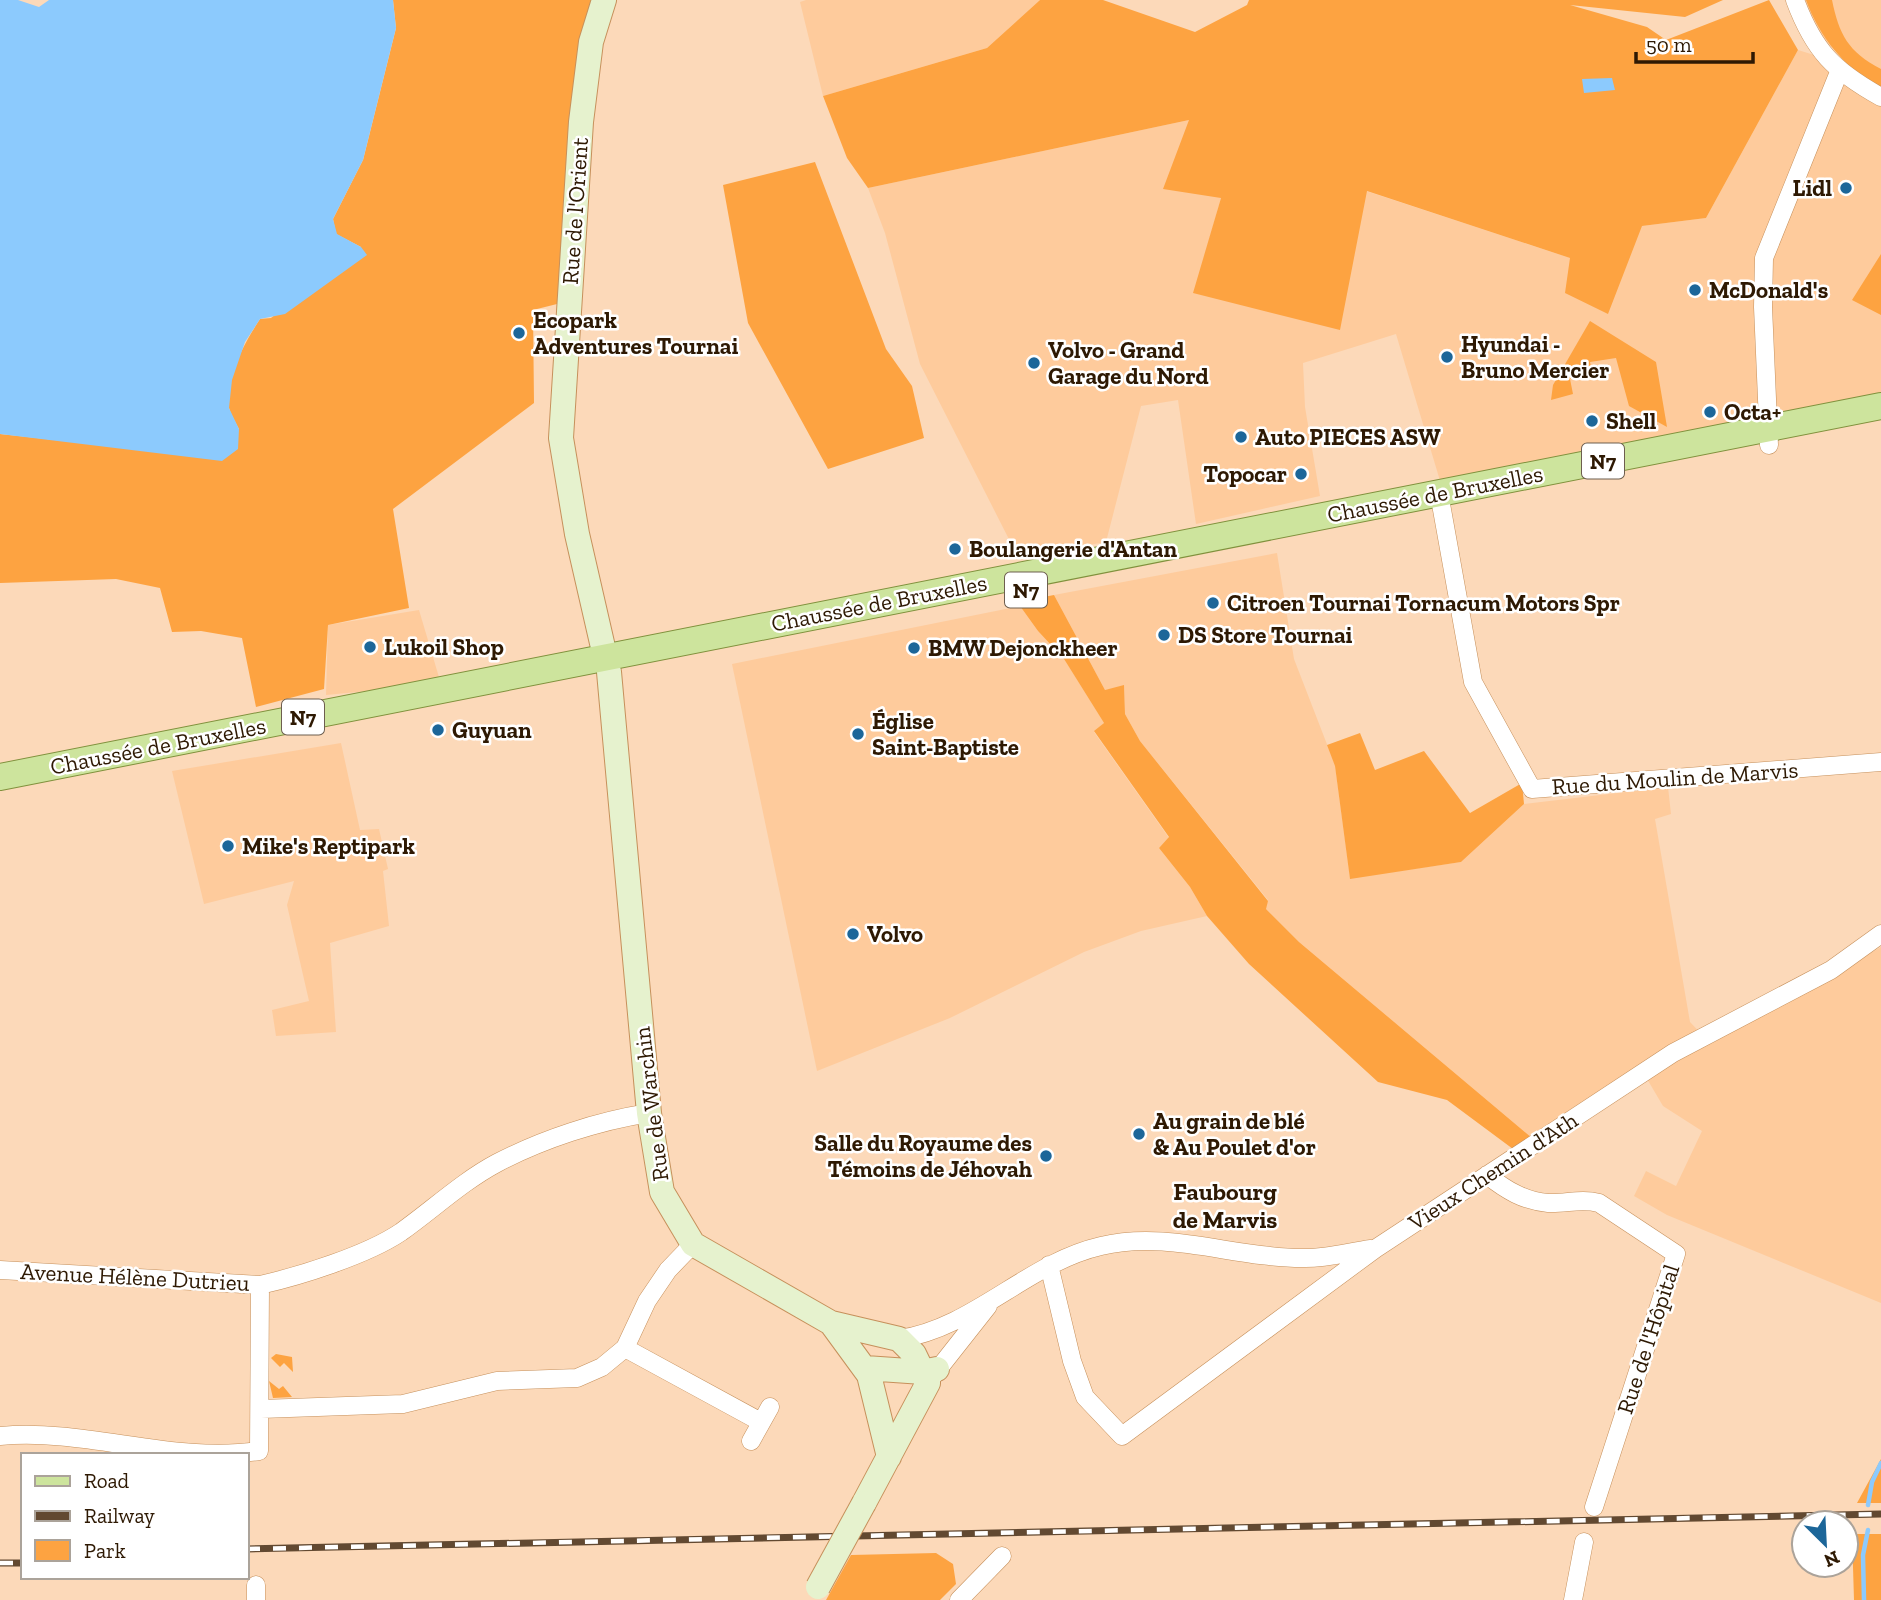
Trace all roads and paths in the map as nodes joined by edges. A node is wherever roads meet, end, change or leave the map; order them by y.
1 (604, 0) edge
2 (1795, 0) edge
3 (1839, 72) junction
4 (1881, 97) edge
5 (1881, 406) edge
6 (1881, 423) edge
7 (1768, 437) junction
8 (1441, 501) junction
9 (607, 664) junction
10 (1881, 762) edge
11 (0, 777) edge
12 (0, 792) edge
13 (1881, 934) edge
14 (649, 1114) junction
15 (1487, 1175) junction
16 (694, 1244) junction
17 (1375, 1249) junction
18 (1049, 1265) junction
19 (0, 1270) edge
20 (260, 1285) junction
21 (990, 1303) junction
22 (831, 1323) junction
23 (899, 1339) junction
24 (625, 1348) junction
25 (864, 1368) junction
26 (930, 1374) junction
27 (261, 1409) junction
28 (0, 1436) edge
29 (751, 1441) dead end
30 (889, 1457) junction
31 (1594, 1507) dead end
32 (1584, 1542) dead end
33 (1002, 1556) dead end
34 (815, 1594) edge
35 (959, 1600) edge
36 (1573, 1600) edge

1 - 9 street, Rue de l'Orient
2 - 3 street
3 - 4 street
3 - 7 street
5 - 7 main road, Chaussée de Bruxelles / N7
6 - 7 main road, Chaussée de Bruxelles / N7
7 - 8 main road, Chaussée de Bruxelles / N7
8 - 9 main road, Chaussée de Bruxelles / N7
8 - 10 street, Rue du Moulin de Marvis
9 - 11 main road, Chaussée de Bruxelles / N7
9 - 12 main road, Chaussée de Bruxelles / N7
9 - 14 street, Rue de Warchin
13 - 15 street, Vieux Chemin d'Ath
14 - 16 street, Rue de Warchin
14 - 20 street, Avenue Hélène Dutrieu
15 - 17 street, Vieux Chemin d'Ath
15 - 31 street, Rue de l'Hôpital
16 - 22 street, Rue de Warchin
16 - 24 street
17 - 18 street
17 - 18 street, Vieux Chemin d'Ath
18 - 21 street
19 - 20 street, Avenue Hélène Dutrieu
20 - 27 street
21 - 23 street
21 - 26 street
22 - 23 street, Rue de Warchin
22 - 25 street
23 - 26 street
24 - 27 street
24 - 29 street
25 - 26 street
25 - 30 street
26 - 30 street
27 - 28 street
30 - 34 street, bridge
32 - 36 street
33 - 35 street

